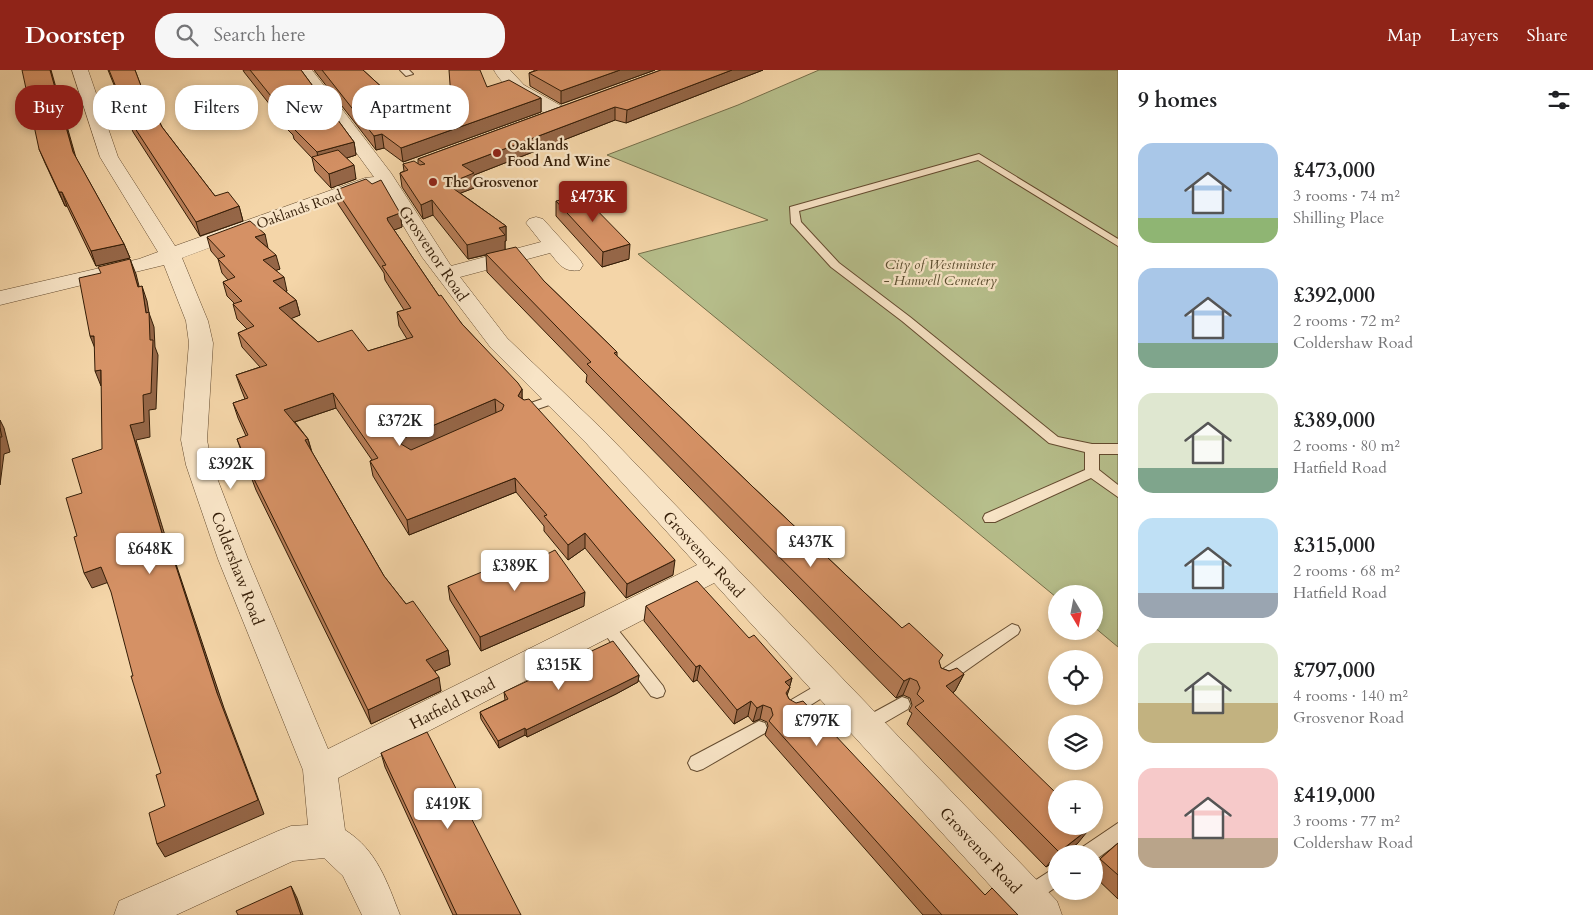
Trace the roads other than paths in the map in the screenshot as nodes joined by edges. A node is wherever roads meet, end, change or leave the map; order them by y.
1 (80, 70) edge
2 (304, 70) edge
3 (502, 70) edge
4 (537, 120) edge
5 (393, 174) junction
6 (536, 223) dead end
7 (1118, 243) edge
8 (555, 245) junction
9 (171, 256) junction
10 (572, 265) dead end
11 (446, 274) junction
12 (0, 298) edge
13 (557, 398) junction
14 (526, 409) edge
15 (1092, 448) junction
16 (1118, 449) edge
17 (1092, 472) junction
18 (1118, 492) edge
19 (990, 518) dead end
20 (717, 568) junction
21 (606, 625) junction
22 (1012, 630) dead end
23 (941, 678) edge
24 (827, 686) junction
25 (657, 691) dead end
26 (902, 704) dead end
27 (792, 708) edge
28 (864, 726) junction
29 (758, 728) dead end
30 (697, 763) dead end
31 (320, 770) junction
32 (1118, 832) edge
33 (328, 840) junction
34 (1100, 845) edge
35 (1048, 887) edge
36 (1035, 906) edge
37 (132, 915) edge
38 (381, 915) edge

1 - 9 street, Coldershaw Road
2 - 5 street, Grosvenor Road
3 - 4 street
5 - 9 street, Oaklands Road
5 - 11 street, Grosvenor Road
6 - 8 street
7 - 15 lane
8 - 10 street
8 - 11 street
9 - 12 street, Oaklands Road
9 - 31 street, Coldershaw Road
11 - 13 street, Grosvenor Road
13 - 14 lane
13 - 20 street, Grosvenor Road
15 - 16 lane
15 - 17 lane
17 - 18 lane
17 - 19 lane
20 - 21 street, Hatfield Road
20 - 24 street, Grosvenor Road
21 - 25 lane
21 - 31 street, Hatfield Road
22 - 23 lane
24 - 27 lane
24 - 28 street, Grosvenor Road
26 - 28 lane
28 - 36 street, Grosvenor Road
29 - 30 lane
31 - 33 street, Coldershaw Road
32 - 34 lane
33 - 37 street
33 - 38 street
35 - 36 lane

